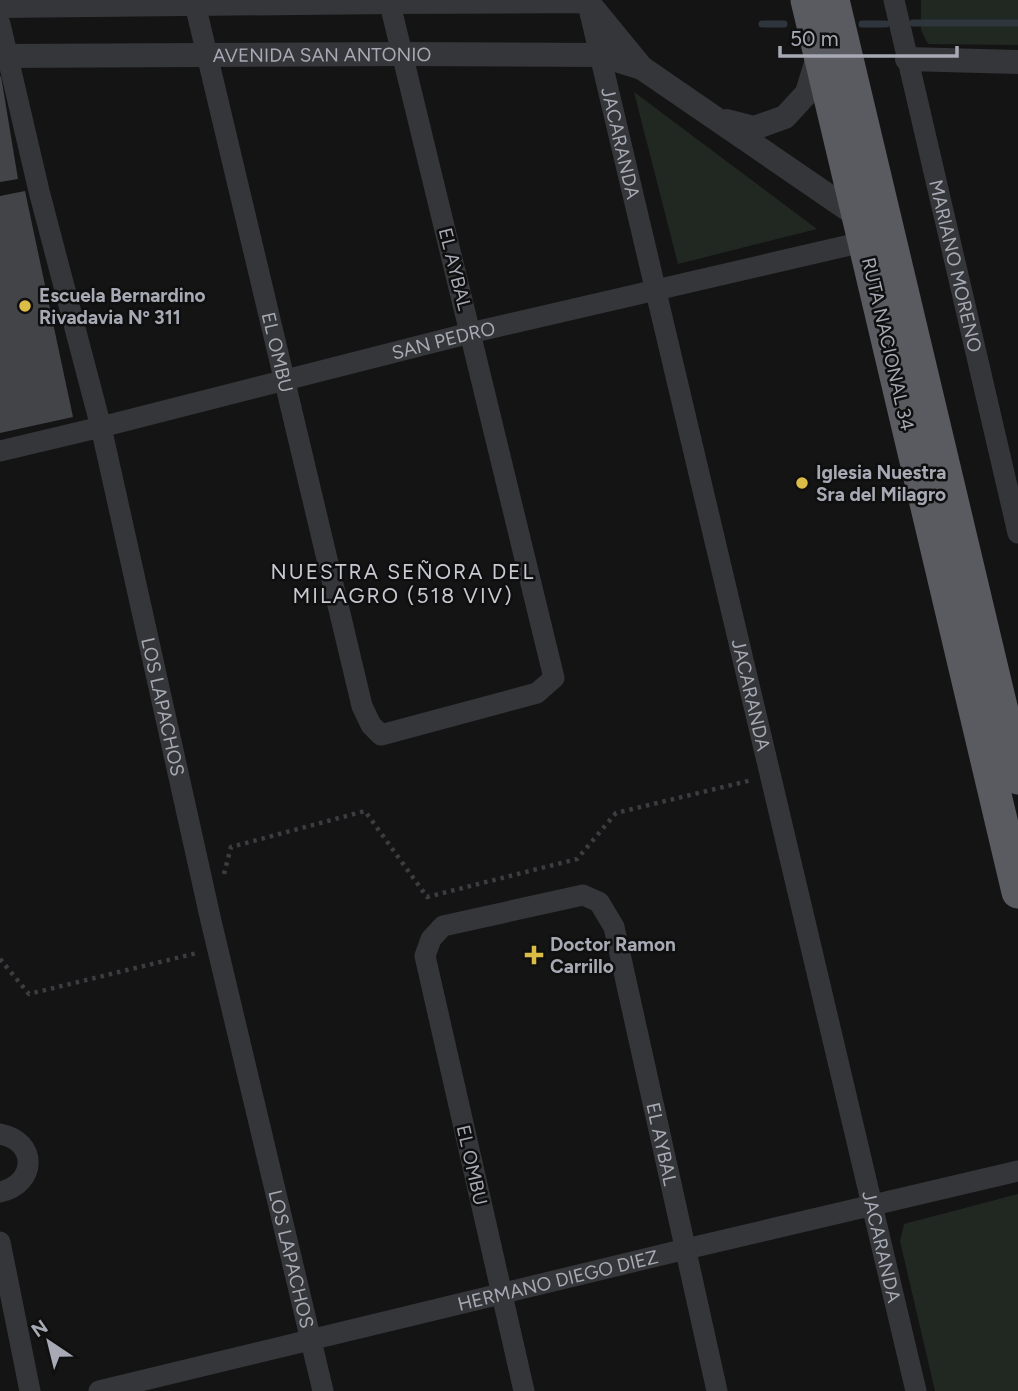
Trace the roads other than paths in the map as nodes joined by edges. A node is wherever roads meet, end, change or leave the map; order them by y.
1 (591, 0) edge
2 (807, 0) edge
3 (833, 0) edge
4 (894, 0) edge
5 (389, 1) edge
6 (195, 2) edge
7 (0, 6) edge
8 (0, 23) edge
9 (402, 54) junction
10 (819, 54) junction
11 (600, 55) junction
12 (4, 56) edge
13 (207, 56) junction
14 (907, 59) junction
15 (1018, 62) edge
16 (642, 68) junction
17 (716, 119) junction
18 (870, 231) junction
19 (656, 291) junction
20 (470, 332) junction
21 (284, 380) junction
22 (101, 427) junction
23 (0, 451) edge
24 (1018, 533) edge
25 (551, 661) joint
26 (1018, 778) edge
27 (1018, 892) edge
28 (599, 902) joint
29 (0, 1133) edge
30 (1018, 1171) edge
31 (0, 1192) edge
32 (872, 1206) junction
33 (0, 1242) edge
34 (686, 1249) junction
35 (501, 1295) junction
36 (311, 1340) junction
37 (30, 1391) edge
38 (99, 1391) edge
39 (323, 1391) edge
40 (524, 1391) edge
41 (717, 1391) edge
42 (916, 1391) edge

1 - 5 street
1 - 11 street, JACARANDA
1 - 16 street, AVENIDA SAN ANTONIO
2 - 10 highway, RUTA NACIONAL 34
3 - 18 highway, RUTA NACIONAL 34
4 - 14 street, MARIANO MORENO
5 - 6 street
5 - 9 street, EL AYBAL
6 - 7 street
6 - 13 street, EL OMBU
8 - 12 street, LOS LAPACHOS
9 - 11 street, AVENIDA SAN ANTONIO
9 - 13 street, AVENIDA SAN ANTONIO
9 - 20 street, EL AYBAL
10 - 17 street
10 - 18 highway, RUTA NACIONAL 34
11 - 16 street, AVENIDA SAN ANTONIO
11 - 19 street, JACARANDA
12 - 13 street, AVENIDA SAN ANTONIO
12 - 22 street, LOS LAPACHOS
13 - 21 street, EL OMBU
14 - 15 street
14 - 24 street, MARIANO MORENO
16 - 17 street, AVENIDA SAN ANTONIO
17 - 18 street, AVENIDA SAN ANTONIO
18 - 19 street, SAN PEDRO
18 - 26 highway, RUTA NACIONAL 34
18 - 27 highway, RUTA NACIONAL 34
19 - 20 street, SAN PEDRO
19 - 32 street, JACARANDA
20 - 21 street, SAN PEDRO
20 - 25 street, EL AYBAL
21 - 22 street, SAN PEDRO
21 - 25 street, EL OMBU
22 - 23 street, SAN PEDRO
22 - 36 street, LOS LAPACHOS
28 - 34 street, EL AYBAL
28 - 35 street, EL OMBU
29 - 31 street
30 - 32 street, HERMANO DIEGO DIEZ
32 - 34 street, HERMANO DIEGO DIEZ
32 - 42 street, JACARANDA
33 - 37 street
34 - 35 street, HERMANO DIEGO DIEZ
34 - 41 street, EL AYBAL
35 - 36 street, HERMANO DIEGO DIEZ
35 - 40 street, EL OMBU
36 - 38 street, HERMANO DIEGO DIEZ
36 - 39 street, LOS LAPACHOS

